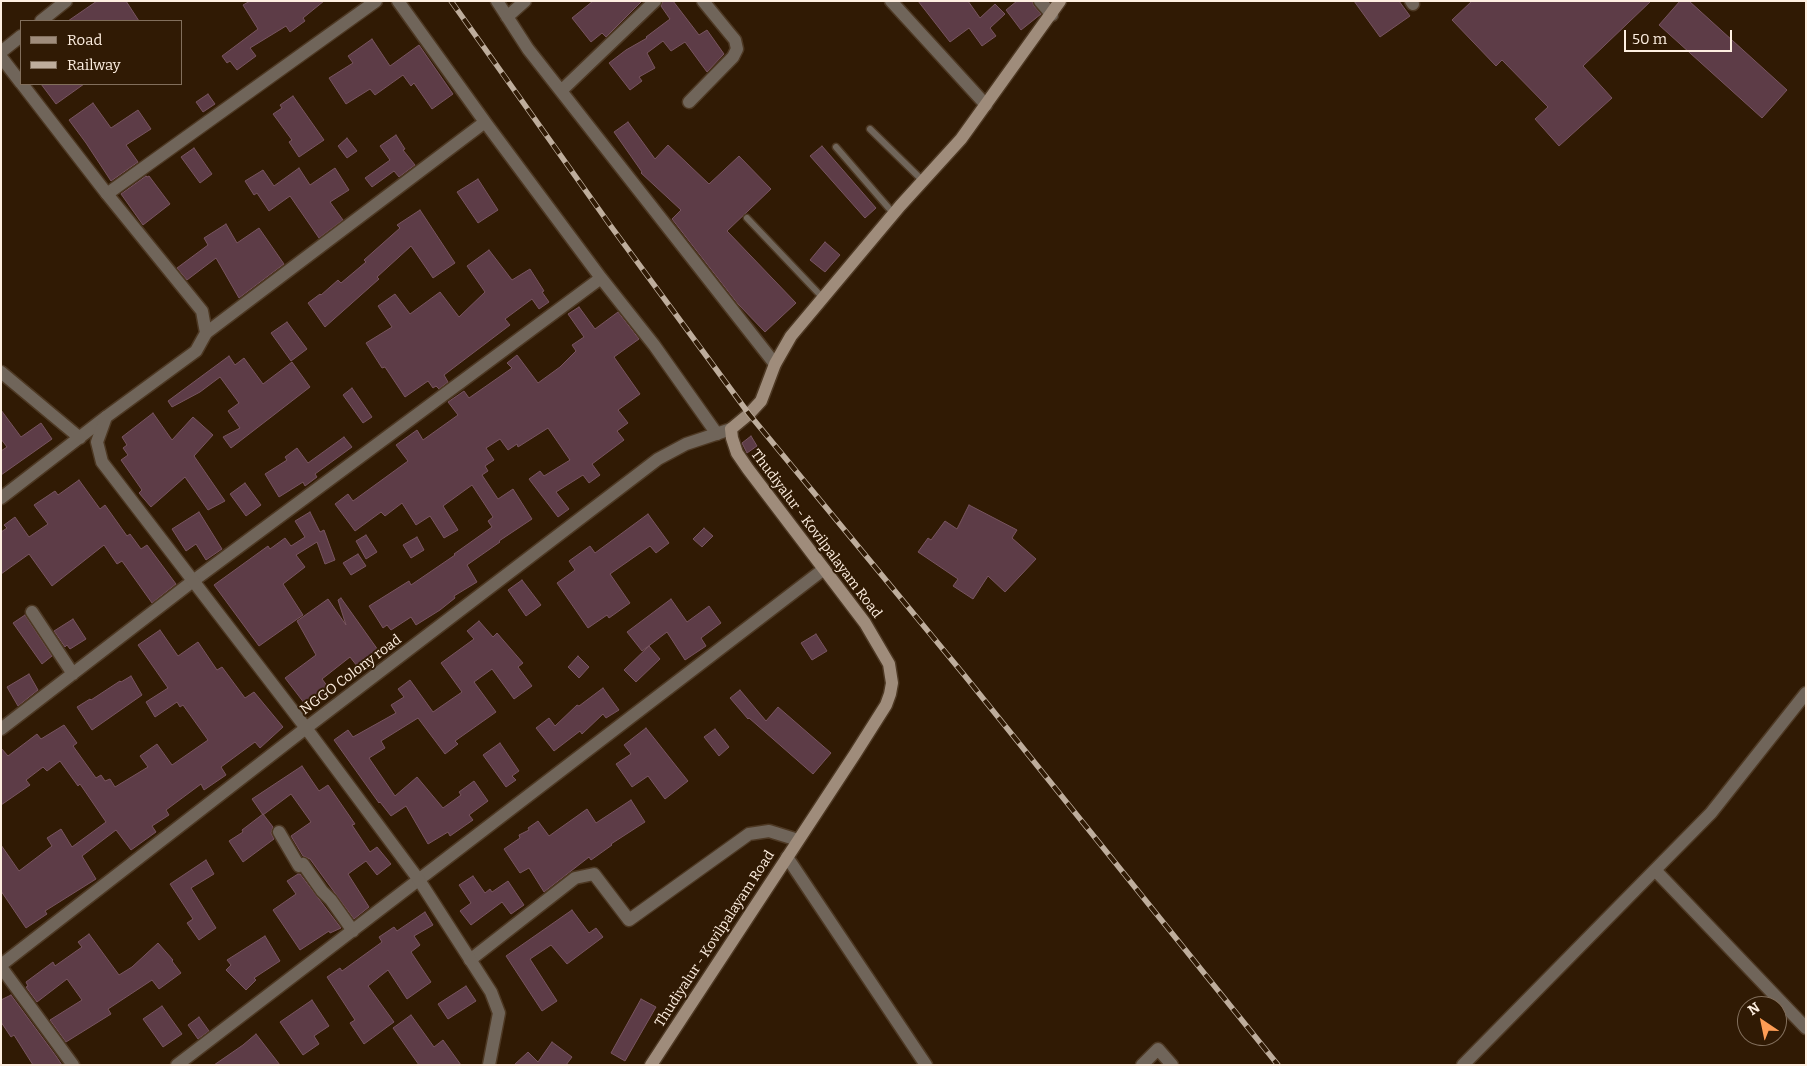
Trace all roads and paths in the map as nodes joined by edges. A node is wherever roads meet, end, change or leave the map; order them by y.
1 (66, 1) edge
2 (376, 1) edge
3 (398, 1) edge
4 (497, 1) edge
5 (525, 1) edge
6 (656, 1) edge
7 (703, 1) edge
8 (891, 1) edge
9 (1040, 1) edge
10 (1060, 1) edge
11 (1052, 15) junction
12 (507, 17) junction
13 (41, 20) edge
14 (20, 37) edge
15 (1, 52) edge
16 (1, 57) edge
17 (20, 81) edge
18 (24, 85) edge
19 (561, 91) junction
20 (689, 102) dead end
21 (986, 105) junction
22 (486, 122) junction
23 (870, 129) dead end
24 (836, 147) dead end
25 (923, 181) junction
26 (107, 194) junction
27 (894, 213) junction
28 (747, 218) dead end
29 (601, 278) junction
30 (823, 298) junction
31 (206, 333) junction
32 (775, 364) junction
33 (1, 372) edge
34 (106, 417) junction
35 (731, 429) junction
36 (717, 434) junction
37 (80, 438) junction
38 (1, 498) edge
39 (824, 569) junction
40 (193, 581) junction
41 (32, 612) dead end
42 (73, 674) junction
43 (1806, 692) edge
44 (306, 728) junction
45 (1, 729) edge
46 (279, 832) dead end
47 (798, 840) junction
48 (787, 857) junction
49 (1655, 870) junction
50 (419, 880) junction
51 (353, 930) junction
52 (470, 960) junction
53 (1, 966) edge
54 (1806, 1028) edge
55 (73, 1065) edge
56 (177, 1065) edge
57 (489, 1065) edge
58 (651, 1065) edge
59 (926, 1065) edge
60 (1142, 1065) edge
61 (1172, 1065) edge
62 (1464, 1065) edge

1 - 13 street
2 - 26 street
3 - 22 street
4 - 12 street
5 - 12 street
6 - 19 street
7 - 20 street
8 - 21 street
9 - 11 street
10 - 11 main road
11 - 21 main road
12 - 19 street
14 - 15 street
16 - 17 street
18 - 26 street
19 - 32 street
21 - 25 main road
22 - 29 street
22 - 31 street
23 - 25 lane
24 - 27 lane
25 - 27 main road
26 - 31 street
27 - 30 main road
28 - 30 lane
29 - 36 street
29 - 40 street
30 - 32 main road
31 - 34 street
32 - 35 main road
33 - 37 street
34 - 37 street
34 - 40 street
35 - 36 street, NGGO Colony road
35 - 39 main road, Thudiyalur - Kovilpalayam Road
36 - 44 street, NGGO Colony road
37 - 38 street
39 - 47 main road, Thudiyalur - Kovilpalayam Road
39 - 50 street
40 - 42 street
40 - 44 street
41 - 42 street
42 - 45 street
43 - 49 street
44 - 50 street
44 - 53 street, NGGO Colony road
46 - 51 street
47 - 48 main road, Thudiyalur - Kovilpalayam Road
47 - 52 street
48 - 58 main road, Thudiyalur - Kovilpalayam Road
48 - 59 street
49 - 54 street
49 - 62 street
50 - 51 street
50 - 52 street
51 - 56 street
52 - 57 street
53 - 55 street
60 - 61 street

